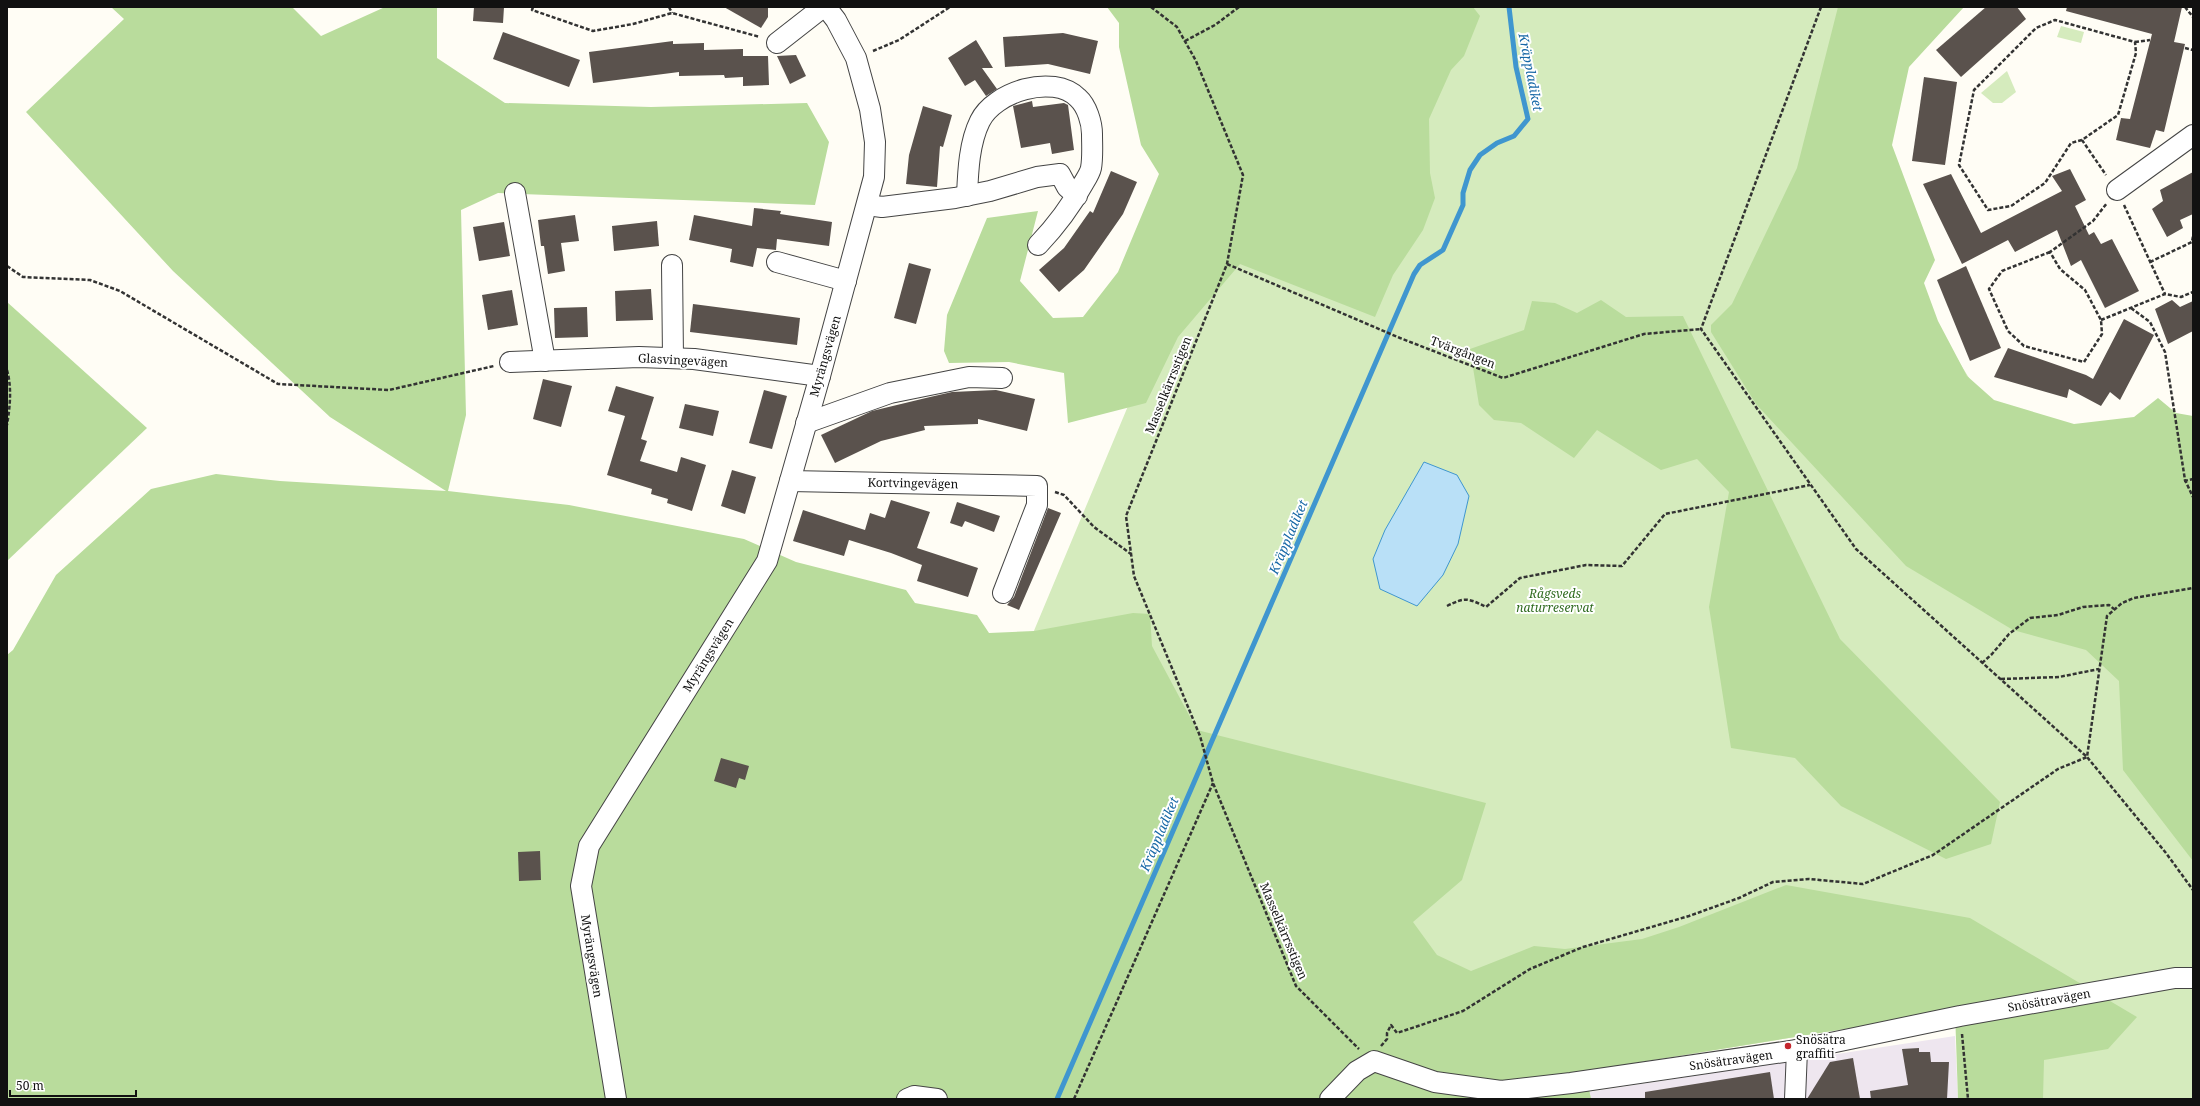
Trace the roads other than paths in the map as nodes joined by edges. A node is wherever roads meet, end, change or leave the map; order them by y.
1 (823, 7) edge
2 (826, 7) edge
3 (777, 43) road end
4 (2193, 135) edge
5 (2117, 190) road end
6 (516, 194) dead end
7 (966, 196) junction
8 (1077, 196) junction
9 (867, 204) junction
10 (1038, 245) dead end
11 (777, 262) dead end
12 (672, 265) dead end
13 (846, 281) junction
14 (673, 358) junction
15 (545, 361) junction
16 (510, 362) road end
17 (820, 376) junction
18 (1002, 378) dead end
19 (806, 423) junction
20 (790, 481) junction
21 (1003, 593) dead end
22 (2193, 978) edge
23 (1797, 1050) junction
24 (616, 1099) edge
25 (907, 1099) edge
26 (936, 1099) edge
27 (1330, 1099) edge
28 (1795, 1099) edge

1 - 3 street
2 - 9 street, Myrängsvägen
4 - 5 street
6 - 15 street
7 - 8 street
7 - 8 street
7 - 9 street
8 - 10 street
9 - 13 street, Myrängsvägen
11 - 13 street
12 - 14 street
13 - 17 street, Myrängsvägen
14 - 15 street, Glasvingevägen
14 - 17 street, Glasvingevägen
15 - 16 street, Glasvingevägen
17 - 19 street, Myrängsvägen
18 - 19 street
19 - 20 street, Myrängsvägen
20 - 21 street, Kortvingevägen
20 - 24 street, Myrängsvägen
22 - 23 street, Snösätravägen
23 - 27 street, Snösätravägen
23 - 28 street
25 - 26 street

